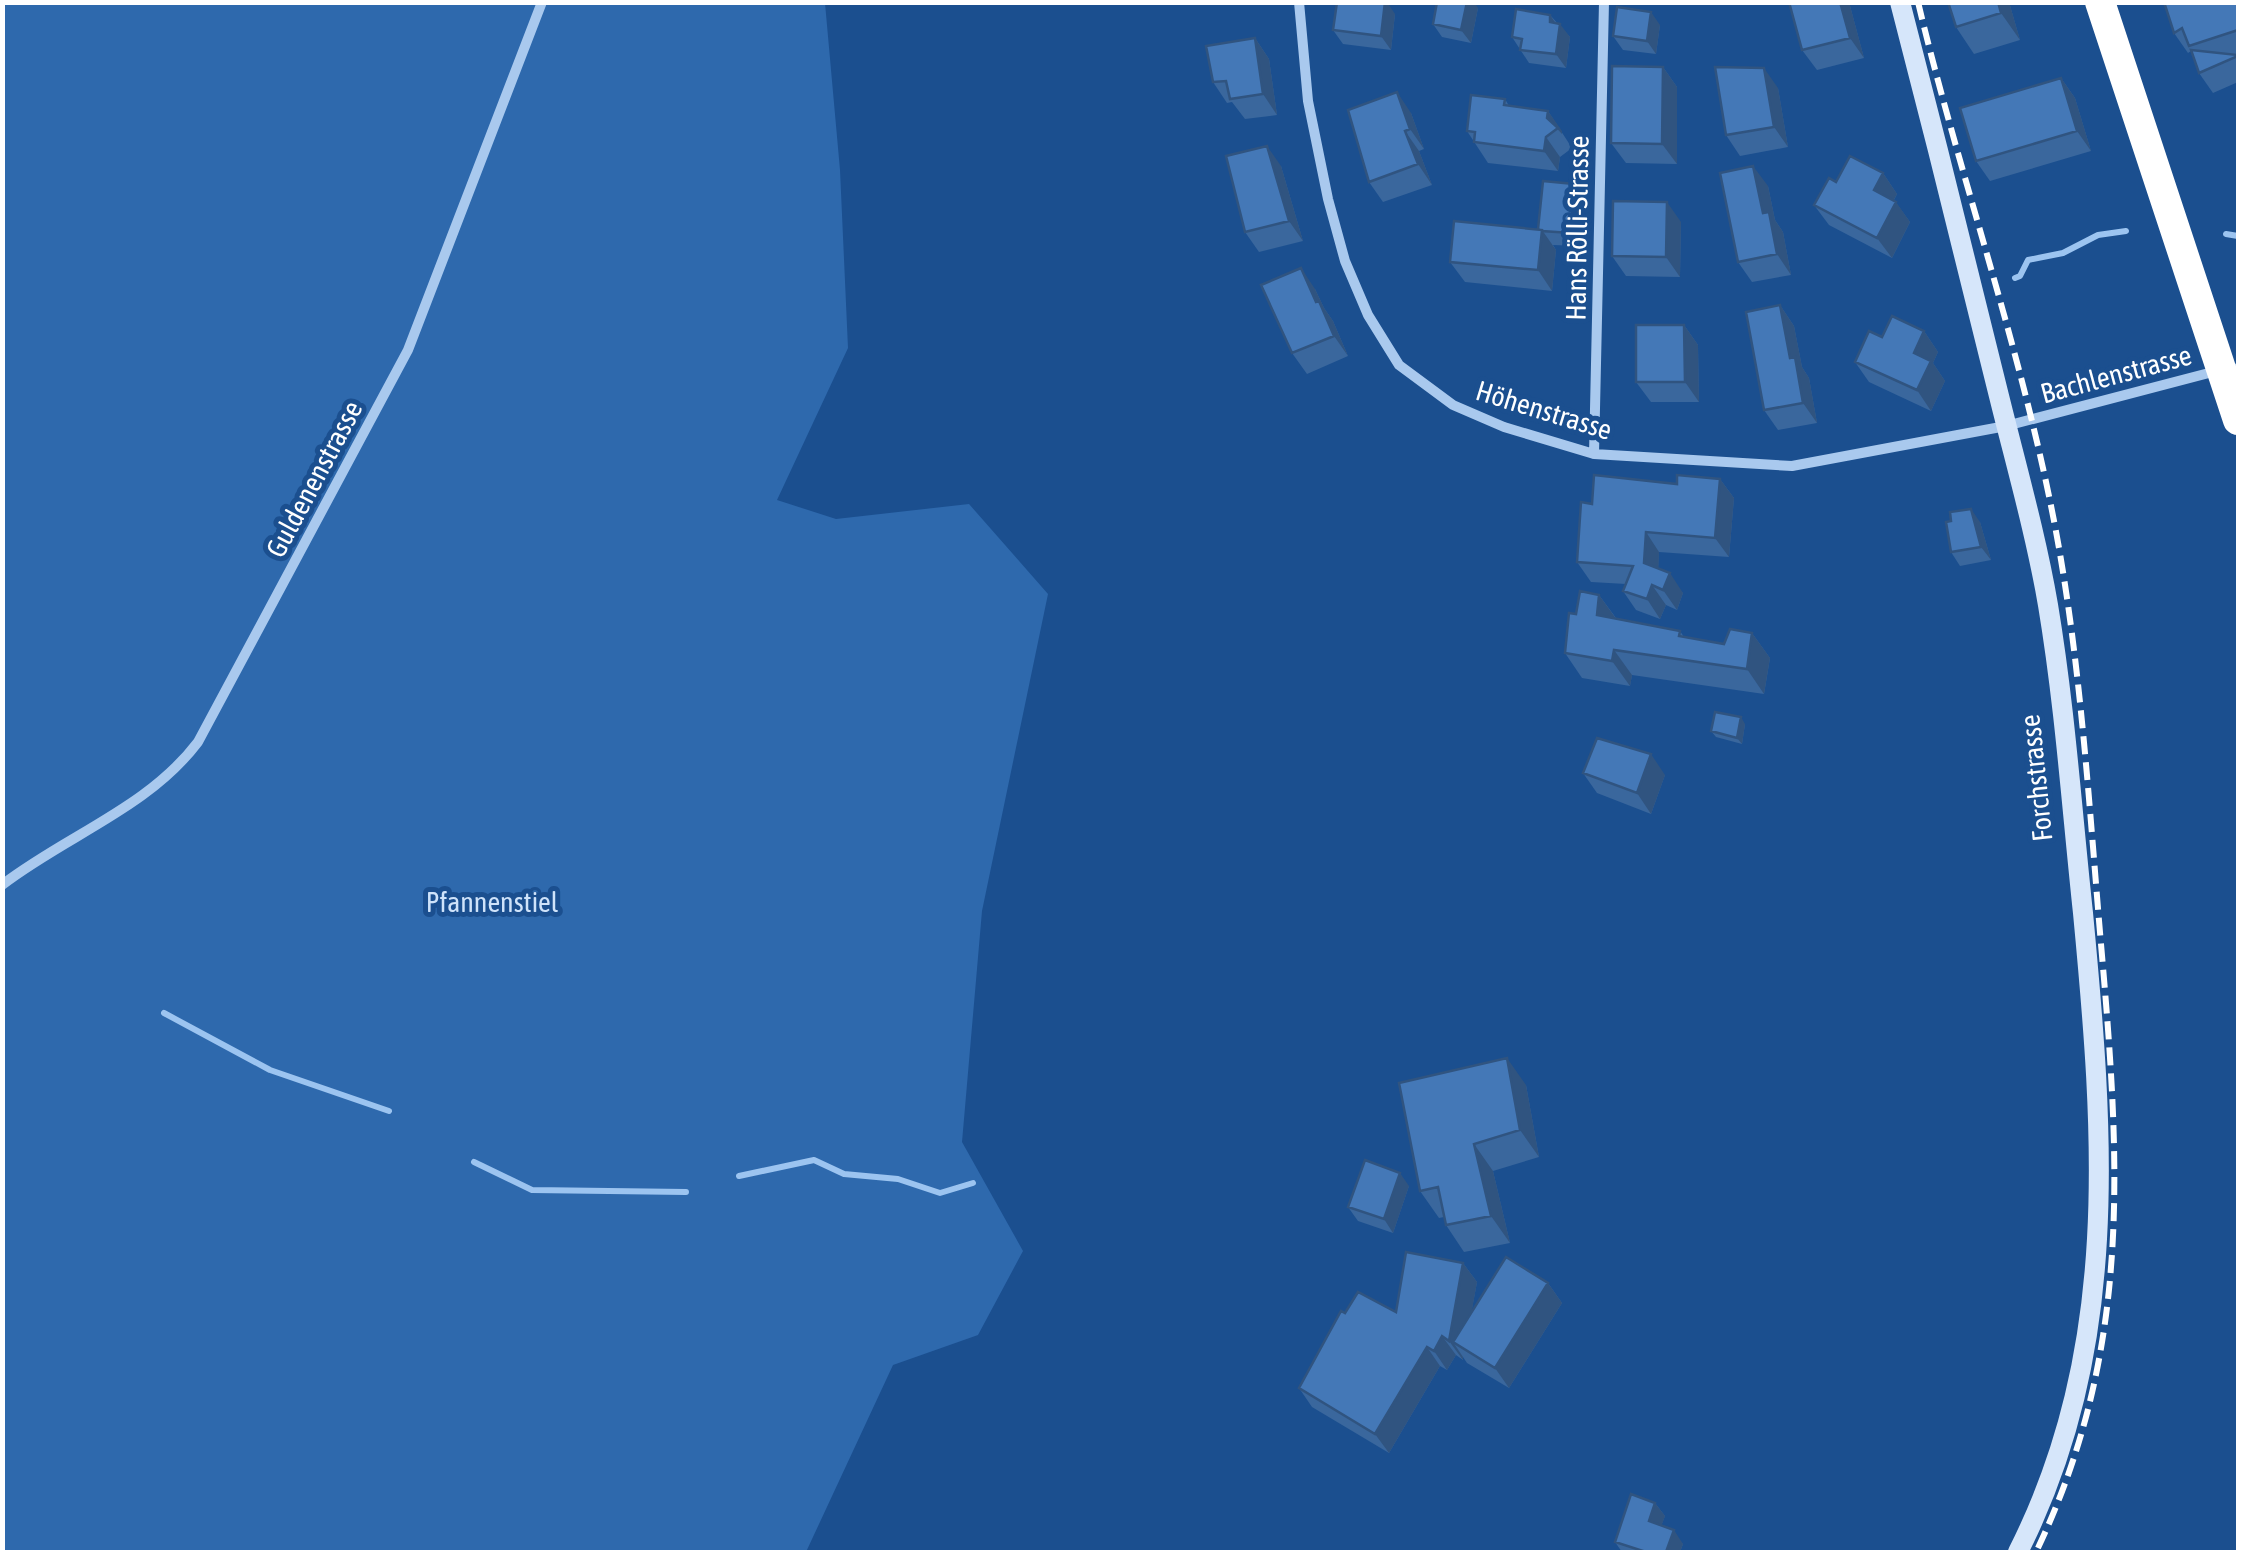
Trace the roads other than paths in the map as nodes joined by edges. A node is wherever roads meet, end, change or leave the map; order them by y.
1 (542, 2) edge
2 (1299, 2) edge
3 (1604, 2) edge
4 (1900, 2) edge
5 (2100, 2) edge
6 (2121, 2) edge
7 (2238, 352) edge
8 (2238, 368) edge
9 (2238, 420) edge
10 (2006, 426) junction
11 (1594, 454) junction
12 (2, 884) edge
13 (2018, 1552) edge

1 - 12 street, Guldenenstrasse
2 - 11 street, Höhenstrasse
3 - 11 street, Hans Rölli-Strasse
4 - 10 main road, Forchstrasse
5 - 9 highway
6 - 7 highway
8 - 10 street, Bachlenstrasse
10 - 11 street, Höhenstrasse
10 - 13 main road, Forchstrasse

